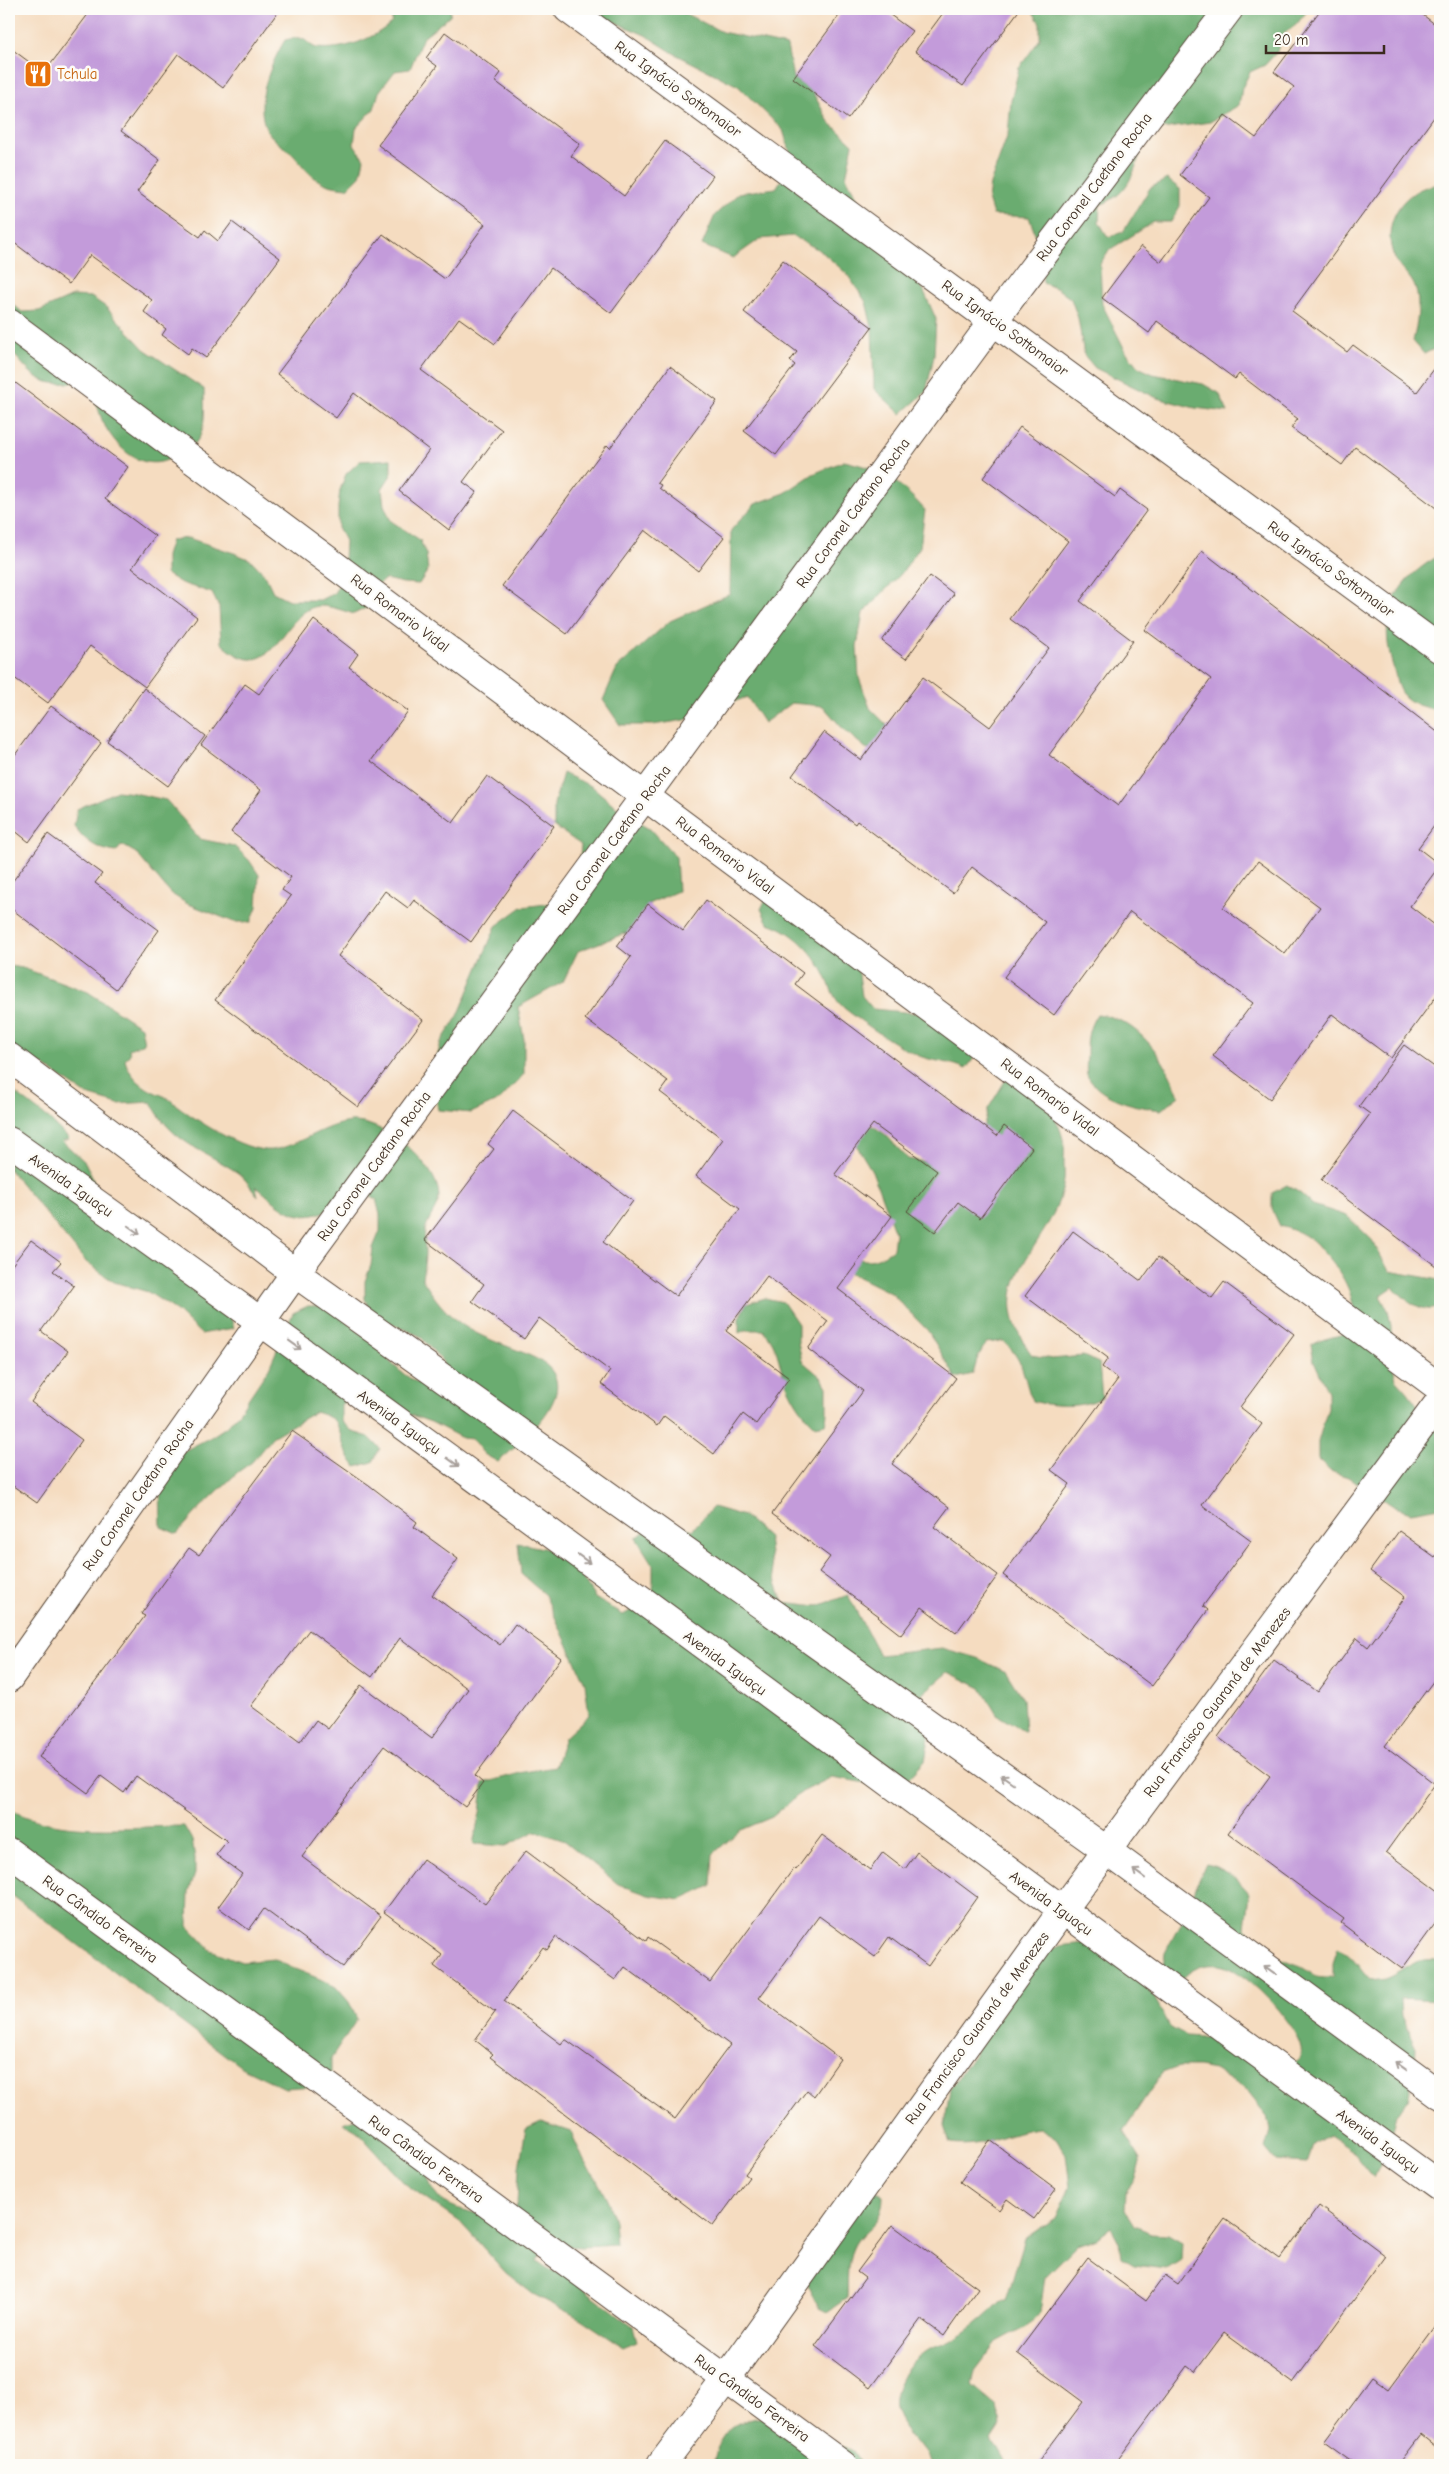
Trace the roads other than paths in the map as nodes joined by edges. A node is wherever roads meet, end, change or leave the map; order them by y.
1 (568, 9) edge
2 (1229, 9) edge
3 (994, 320) junction
4 (9, 323) edge
5 (1440, 649) edge
6 (646, 796) junction
7 (9, 1057) edge
8 (9, 1141) edge
9 (295, 1273) junction
10 (262, 1321) junction
11 (1440, 1388) edge
12 (1440, 1401) edge
13 (9, 1678) edge
14 (1106, 1850) junction
15 (9, 1852) edge
16 (1062, 1911) junction
17 (1440, 2095) edge
18 (1440, 2186) edge
19 (726, 2379) junction
20 (661, 2465) edge
21 (843, 2465) edge

1 - 3 street, Rua Ignácio Sottomaior
2 - 3 street, Rua Coronel Caetano Rocha
3 - 5 street, Rua Ignácio Sottomaior
3 - 6 street, Rua Coronel Caetano Rocha
4 - 6 street, Rua Romario Vidal
6 - 9 street, Rua Coronel Caetano Rocha
6 - 11 street, Rua Romario Vidal
7 - 9 street
8 -> 10 street, Avenida Iguaçu
9 - 10 street, Rua Coronel Caetano Rocha
14 -> 9 street
10 - 13 street, Rua Coronel Caetano Rocha
10 -> 16 street, Avenida Iguaçu
12 - 14 street, Rua Francisco Guaraná de Menezes
14 - 16 street, Rua Francisco Guaraná de Menezes
17 -> 14 street
15 - 19 street, Rua Cândido Ferreira
16 - 18 street, Avenida Iguaçu
16 - 19 street, Rua Francisco Guaraná de Menezes
19 - 20 street, Rua Francisco Guaraná de Menezes
19 - 21 street, Rua Cândido Ferreira

